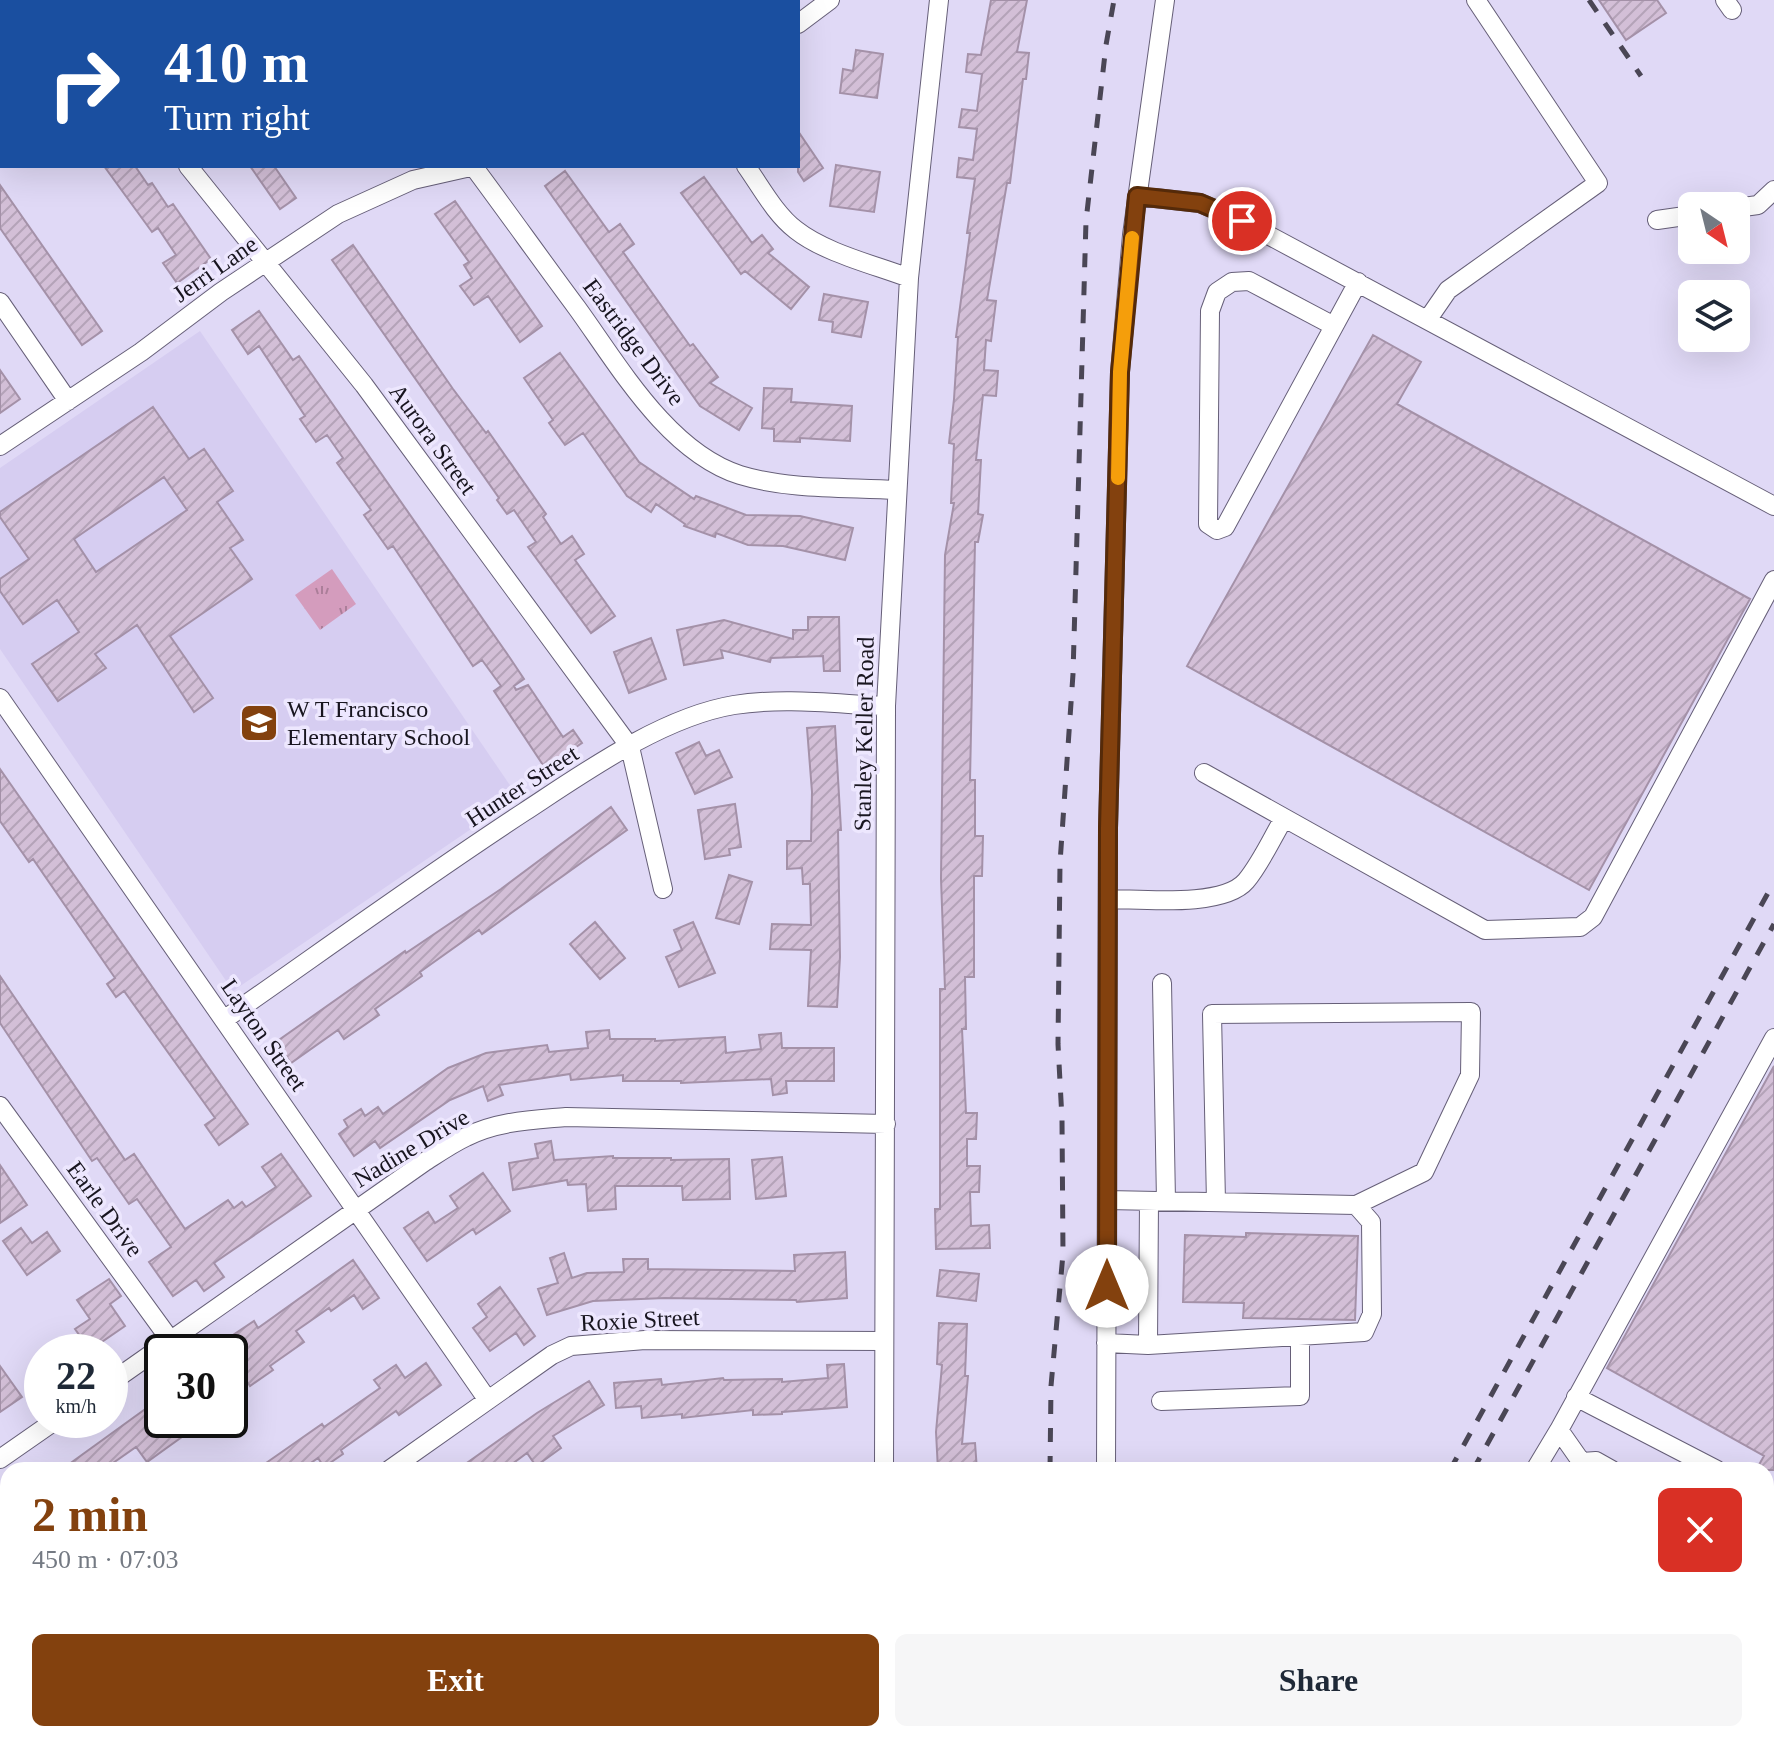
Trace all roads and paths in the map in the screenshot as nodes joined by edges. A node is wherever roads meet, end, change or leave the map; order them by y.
1 (830, 0) edge
2 (939, 0) edge
3 (1165, 0) edge
4 (1476, 0) edge
5 (800, 22) edge
6 (190, 168) edge
7 (465, 168) edge
8 (475, 168) edge
9 (747, 168) edge
10 (1774, 190) edge
11 (1137, 196) junction
12 (1750, 206) edge
13 (1678, 217) edge
14 (1657, 220) dead end
15 (266, 262) junction
16 (909, 278) junction
17 (1358, 282) junction
18 (0, 302) edge
19 (1428, 319) junction
20 (1334, 326) junction
21 (68, 401) junction
22 (0, 446) edge
23 (897, 490) junction
24 (1774, 506) edge
25 (1774, 580) edge
26 (0, 698) edge
27 (886, 706) junction
28 (630, 747) junction
29 (1204, 773) dead end
30 (1284, 818) junction
31 (663, 889) dead end
32 (1108, 899) junction
33 (1162, 983) dead end
34 (225, 1019) junction
35 (1774, 1038) edge
36 (0, 1106) edge
37 (886, 1124) junction
38 (1107, 1200) junction
39 (1157, 1201) junction
40 (1216, 1202) junction
41 (1356, 1205) junction
42 (356, 1210) junction
43 (166, 1334) edge
44 (181, 1334) edge
45 (1300, 1336) junction
46 (884, 1341) junction
47 (1106, 1343) junction
48 (1148, 1345) junction
49 (1576, 1397) junction
50 (487, 1399) junction
51 (1161, 1401) dead end
52 (1559, 1430) junction
53 (30, 1438) edge
54 (0, 1459) edge
55 (400, 1462) edge
56 (884, 1462) edge
57 (1106, 1462) edge
58 (1540, 1462) edge
59 (1581, 1462) edge
60 (1702, 1462) edge

1 - 5 street
2 - 16 street, Stanley Keller Road
3 - 11 street
4 - 19 street
6 - 15 street, Aurora Street
7 - 15 street, Jerri Lane
8 - 23 street, Eastridge Drive
9 - 16 street
10 - 12 street
11 - 17 street
11 - 32 street
13 - 14 street
15 - 21 street, Jerri Lane
15 - 28 street, Aurora Street
16 - 23 street, Stanley Keller Road
17 - 19 street
17 - 20 street
18 - 21 street
19 - 24 street
20 - 20 street
21 - 22 street, Jerri Lane
23 - 27 street, Stanley Keller Road
25 - 30 street
26 - 34 street, Layton Street
27 - 28 street, Hunter Street
27 - 37 street, Stanley Keller Road
28 - 31 street
28 - 34 street, Hunter Street
29 - 30 street
30 - 32 street
32 - 38 street
33 - 39 street
34 - 42 street, Layton Street
35 - 49 street
36 - 43 street, Earle Drive
37 - 42 street, Nadine Drive
37 - 46 street, Stanley Keller Road
38 - 39 street
38 - 47 street
39 - 40 street
39 - 48 street
40 - 41 street
40 - 41 street
41 - 45 street
42 - 44 street, Nadine Drive
42 - 50 street, Layton Street
45 - 48 street
45 - 51 street
46 - 50 street, Roxie Street
46 - 56 street, Stanley Keller Road
47 - 48 street
47 - 57 street
49 - 52 street
49 - 60 street
50 - 55 street, Roxie Street
52 - 58 street
52 - 59 street
53 - 54 street

